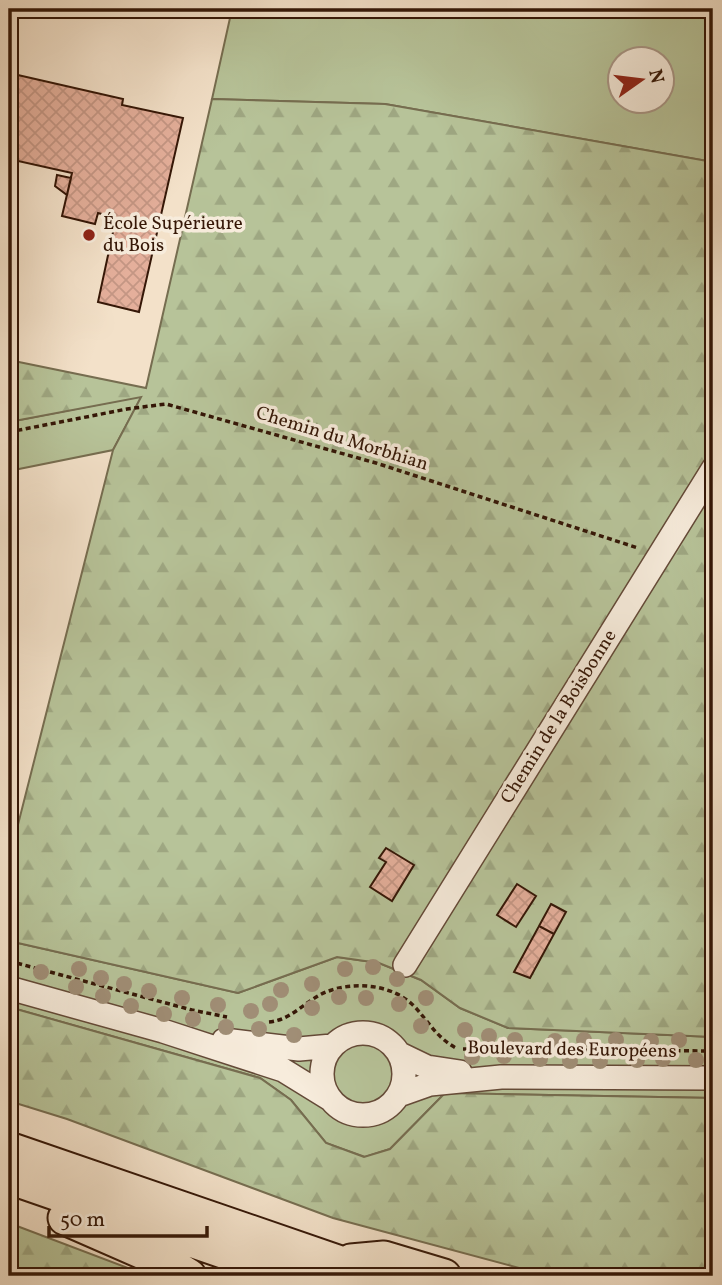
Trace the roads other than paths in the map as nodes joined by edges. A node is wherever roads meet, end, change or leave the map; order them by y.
1 (713, 469) edge
2 (405, 965) dead end
3 (9, 988) edge
4 (163, 1031) junction
5 (332, 1046) junction
6 (400, 1054) junction
7 (501, 1077) junction
8 (713, 1078) edge
9 (399, 1095) junction
10 (330, 1099) junction
11 (9, 1149) edge
12 (9, 1178) edge
13 (336, 1262) junction
14 (189, 1276) edge
15 (295, 1276) edge
16 (377, 1276) edge
17 (444, 1276) edge

1 - 2 street, Chemin de la Boisbonne
3 - 4 street
4 - 5 street
4 - 10 street
5 - 6 street
5 - 10 street
6 - 7 street, Boulevard des Européens
6 - 9 street
7 - 8 street, Boulevard des Européens
7 - 9 street, Boulevard des Européens
9 - 10 street
11 - 13 highway
12 - 14 highway
12 - 15 highway
13 - 16 highway
13 - 17 highway

